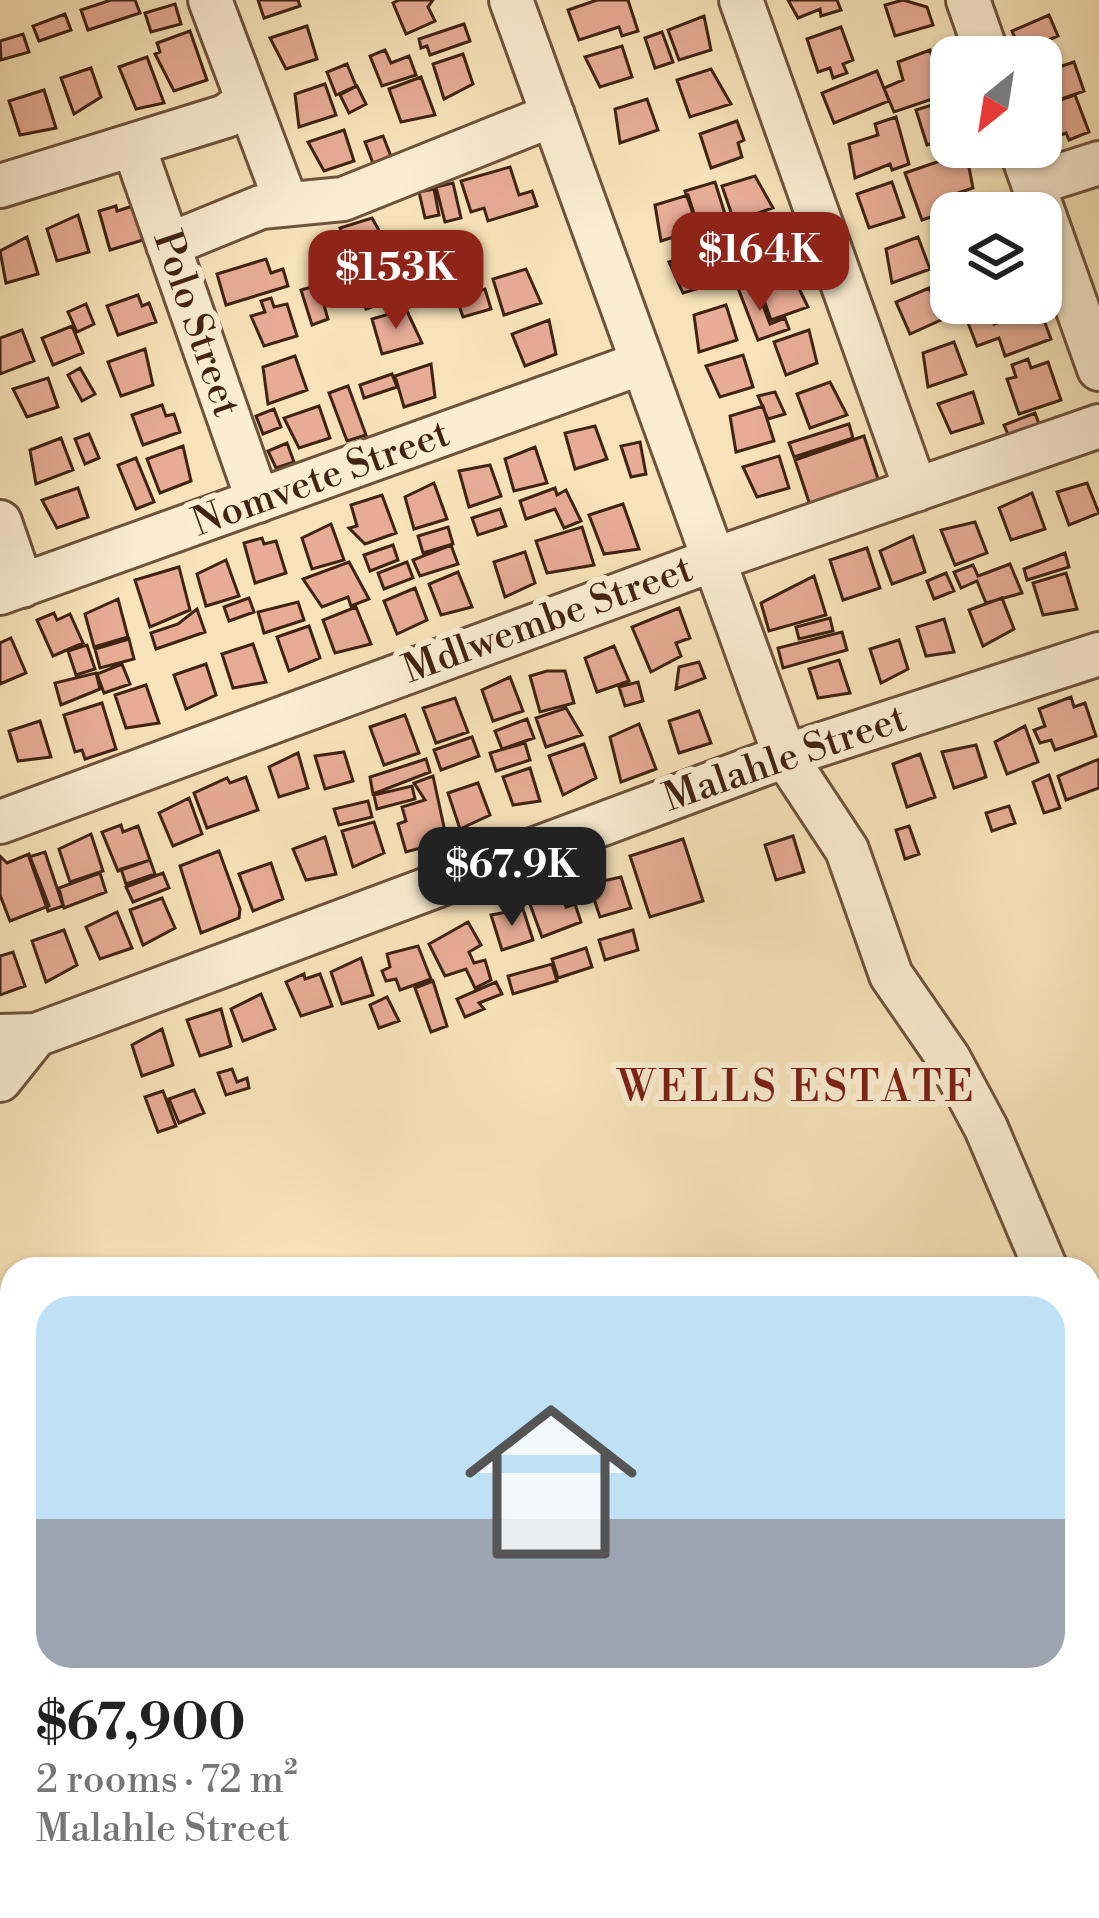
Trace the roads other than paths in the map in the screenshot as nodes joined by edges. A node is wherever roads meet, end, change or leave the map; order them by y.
1 (210, 0) edge
2 (511, 0) edge
3 (741, 0) edge
4 (968, 0) edge
5 (981, 36) edge
6 (246, 101) junction
7 (553, 116) junction
8 (134, 147) junction
9 (1099, 163) edge
10 (1062, 165) edge
11 (1028, 168) edge
12 (0, 186) edge
13 (286, 202) junction
14 (168, 244) junction
15 (643, 363) junction
16 (1099, 369) edge
17 (1099, 426) edge
18 (916, 490) junction
19 (258, 501) junction
20 (0, 522) edge
21 (710, 561) junction
22 (11, 590) edge
23 (1099, 654) edge
24 (785, 756) junction
25 (0, 822) edge
26 (18, 1035) edge
27 (0, 1080) edge
28 (1041, 1257) edge

1 - 6 street
2 - 7 street
3 - 18 street
4 - 5 street
6 - 8 street
6 - 13 street
7 - 13 street
7 - 15 street
8 - 12 street
8 - 14 street, Polo Street
9 - 10 street
11 - 16 street
13 - 14 street
14 - 19 street, Polo Street
15 - 19 street, Nomvete Street
15 - 21 street
17 - 18 street, Mdlwembe Street
18 - 21 street, Mdlwembe Street
19 - 22 street, Nomvete Street
20 - 22 street
21 - 24 street
21 - 25 street, Mdlwembe Street
23 - 24 street, Malahle Street
24 - 26 street, Malahle Street
24 - 28 street
26 - 27 street

